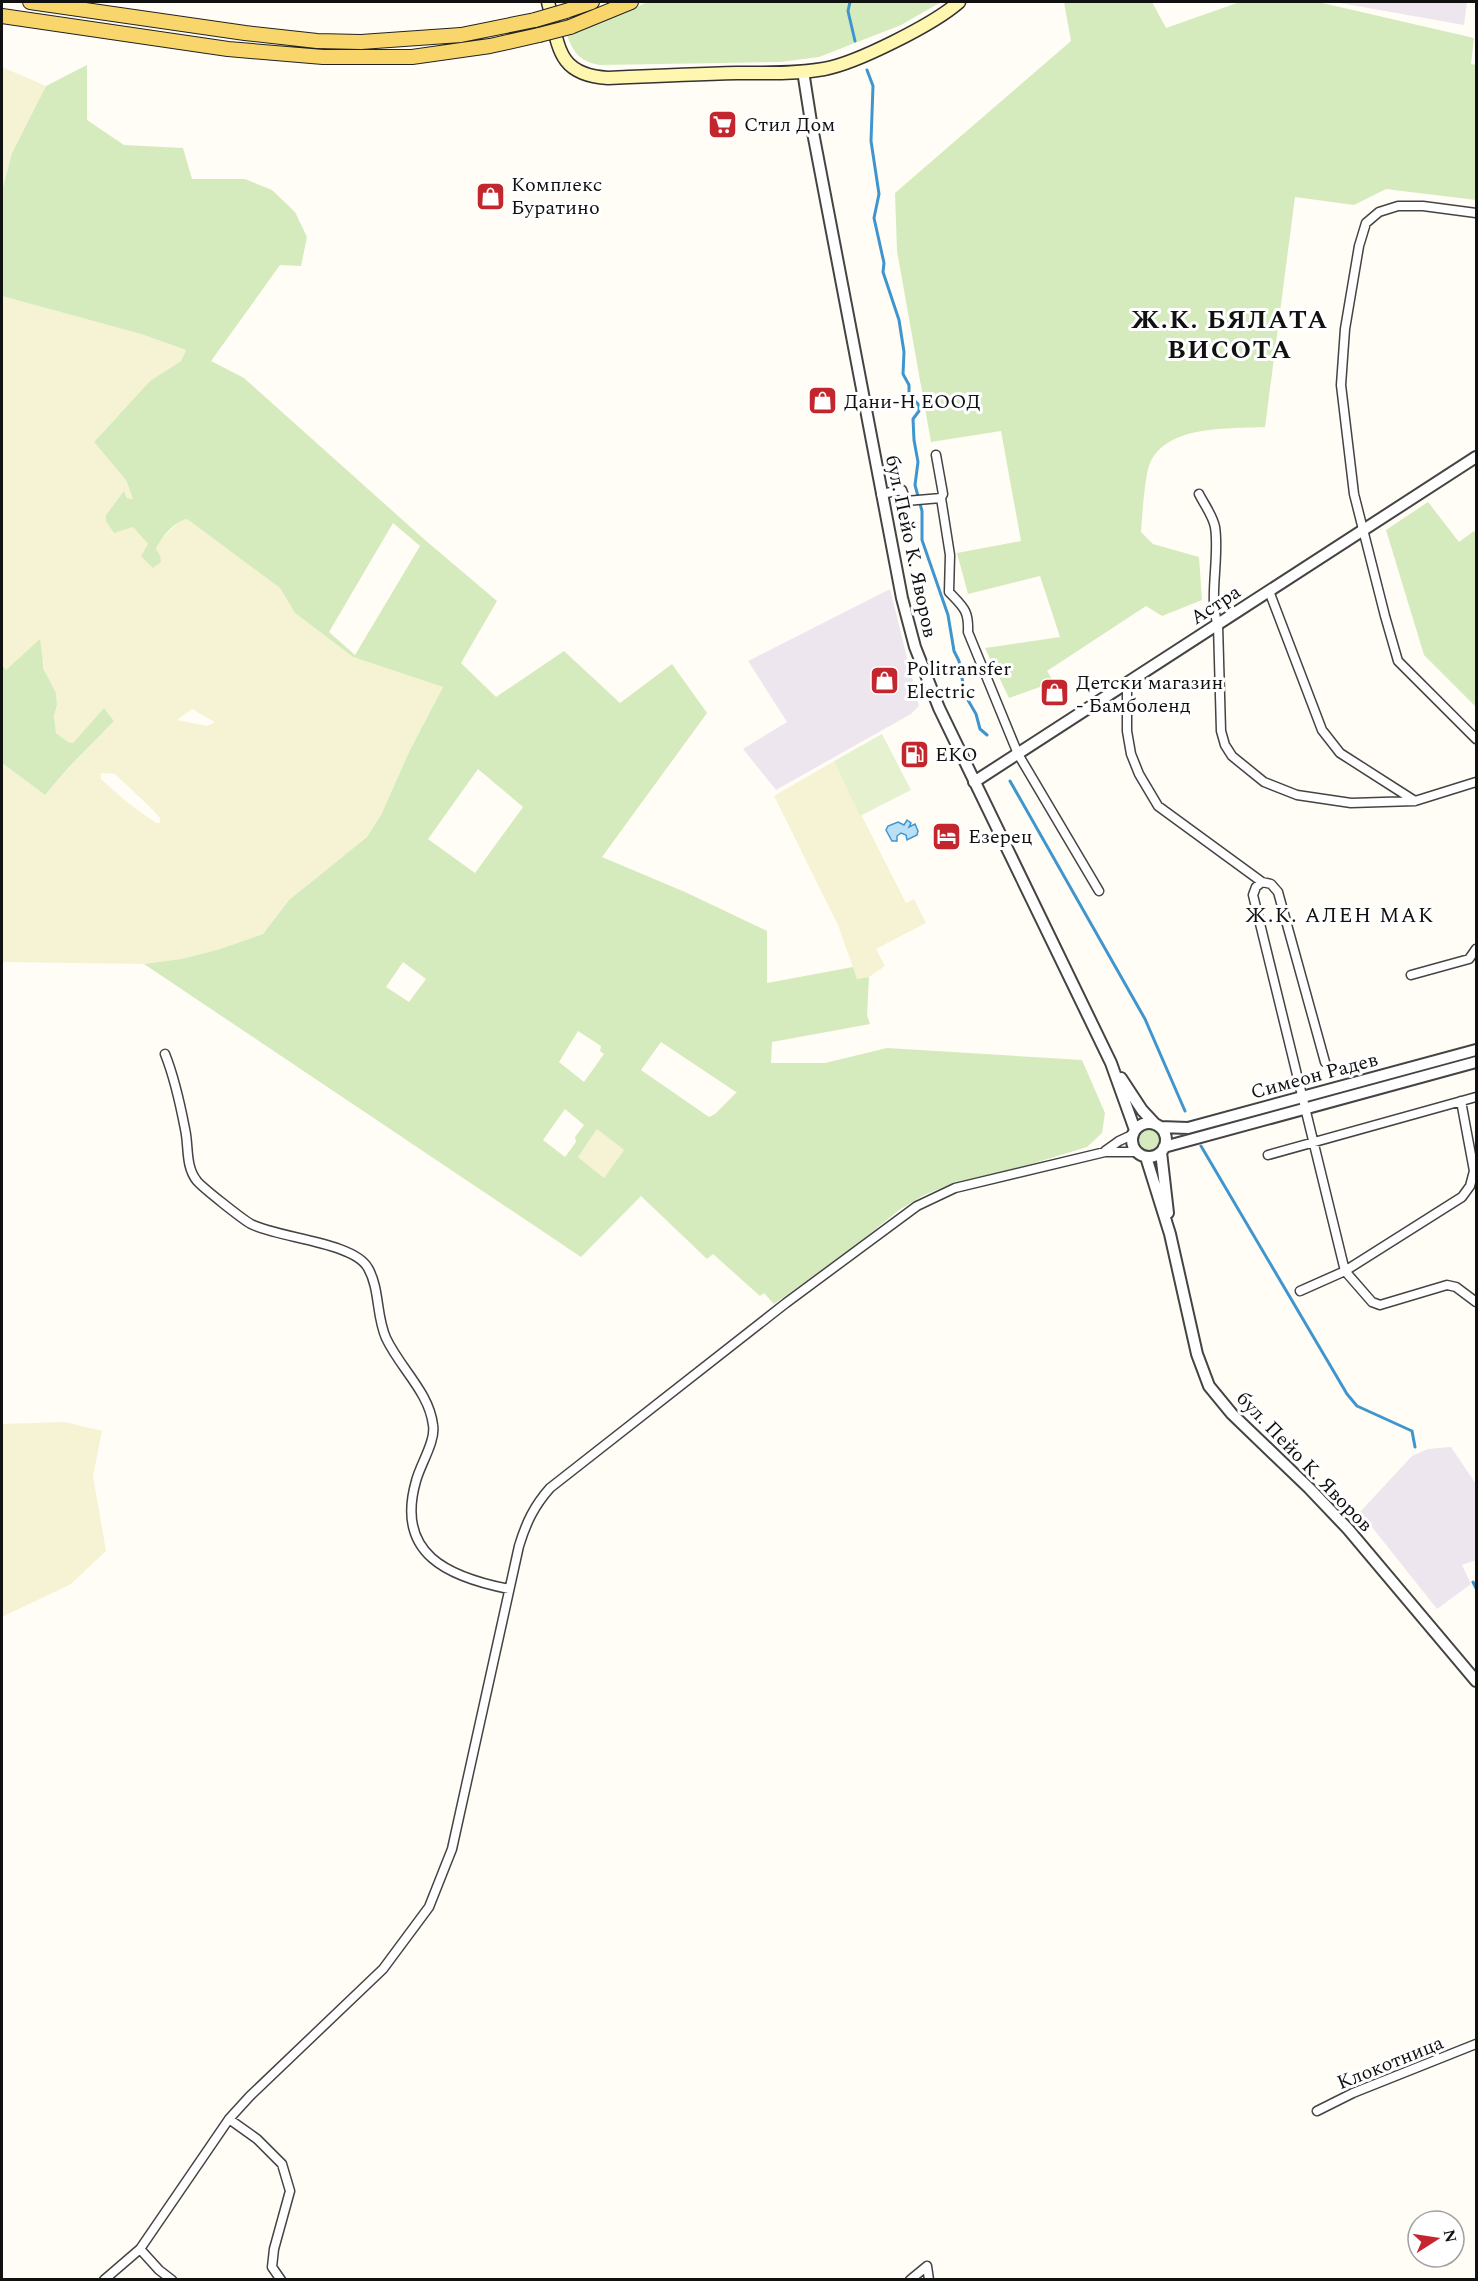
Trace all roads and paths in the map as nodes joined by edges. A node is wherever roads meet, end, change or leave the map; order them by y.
1 (30, 2) edge
2 (549, 2) edge
3 (592, 2) edge
4 (631, 2) edge
5 (959, 2) edge
6 (565, 5) edge
7 (2, 16) edge
8 (803, 71) junction
9 (1476, 213) edge
10 (936, 455) dead end
11 (1476, 457) edge
12 (881, 494) junction
13 (1199, 494) dead end
14 (936, 499) junction
15 (1363, 532) junction
16 (1269, 591) junction
17 (1218, 625) junction
18 (1127, 683) junction
19 (1476, 739) edge
20 (1018, 754) junction
21 (974, 782) junction
22 (1476, 782) edge
23 (1415, 801) junction
24 (1262, 882) junction
25 (1099, 891) dead end
26 (1476, 949) edge
27 (1411, 975) dead end
28 (1476, 1050) edge
29 (165, 1054) dead end
30 (1326, 1062) dead end
31 (1476, 1062) edge
32 (1112, 1063) junction
33 (1476, 1097) edge
34 (1461, 1101) junction
35 (1304, 1102) junction
36 (1157, 1125) junction
37 (1133, 1132) junction
38 (1315, 1141) junction
39 (1163, 1149) junction
40 (1104, 1152) junction
41 (1141, 1154) junction
42 (1268, 1155) dead end
43 (1170, 1234) junction
44 (1345, 1271) junction
45 (1300, 1291) dead end
46 (1476, 1301) edge
47 (509, 1589) junction
48 (1476, 1681) edge
49 (1476, 2044) edge
50 (1317, 2111) dead end
51 (229, 2120) junction
52 (140, 2249) junction
53 (104, 2280) edge
54 (172, 2280) edge
55 (281, 2280) edge
56 (910, 2280) edge
57 (929, 2280) edge

1 - 6 main road, bridge
2 - 8 main road
3 - 6 main road
4 - 7 main road, bridge
5 - 8 main road
8 - 12 street, бул. Пейо К. Яворов
9 - 15 street
10 - 14 street
11 - 15 street, Астра
12 - 14 street
12 - 21 street, бул. Пейо К. Яворов
13 - 17 street
14 - 20 street
15 - 16 street, Астра
15 - 19 street
16 - 17 street, Астра
16 - 23 street
17 - 18 street, Астра
17 - 23 street
18 - 20 street, Астра
18 - 24 street
20 - 21 street, Астра
20 - 25 street
21 - 32 street, бул. Пейо К. Яворов
22 - 23 street
24 - 30 street
24 - 35 street
26 - 27 street
28 - 35 street, Симеон Радев
29 - 47 street
31 - 35 street, Симеон Радев
32 - 36 street, бул. Пейо К. Яворов
32 - 37 street, бул. Пейо К. Яворов
33 - 34 street
34 - 38 street
34 - 44 street
35 - 36 street, Симеон Радев
35 - 38 street
35 - 39 street, Симеон Радев
36 - 37 street
36 - 39 street
37 - 40 street
37 - 41 street
38 - 42 street
38 - 44 street
39 - 41 street
39 - 43 street, бул. Пейо К. Яворов
40 - 41 street
40 - 47 street
41 - 43 street, бул. Пейо К. Яворов
43 - 48 street, бул. Пейо К. Яворов
44 - 45 street
44 - 46 street
47 - 51 street
49 - 50 street, Клокотница
51 - 52 street
51 - 55 street
52 - 53 street
52 - 54 street
56 - 57 street

